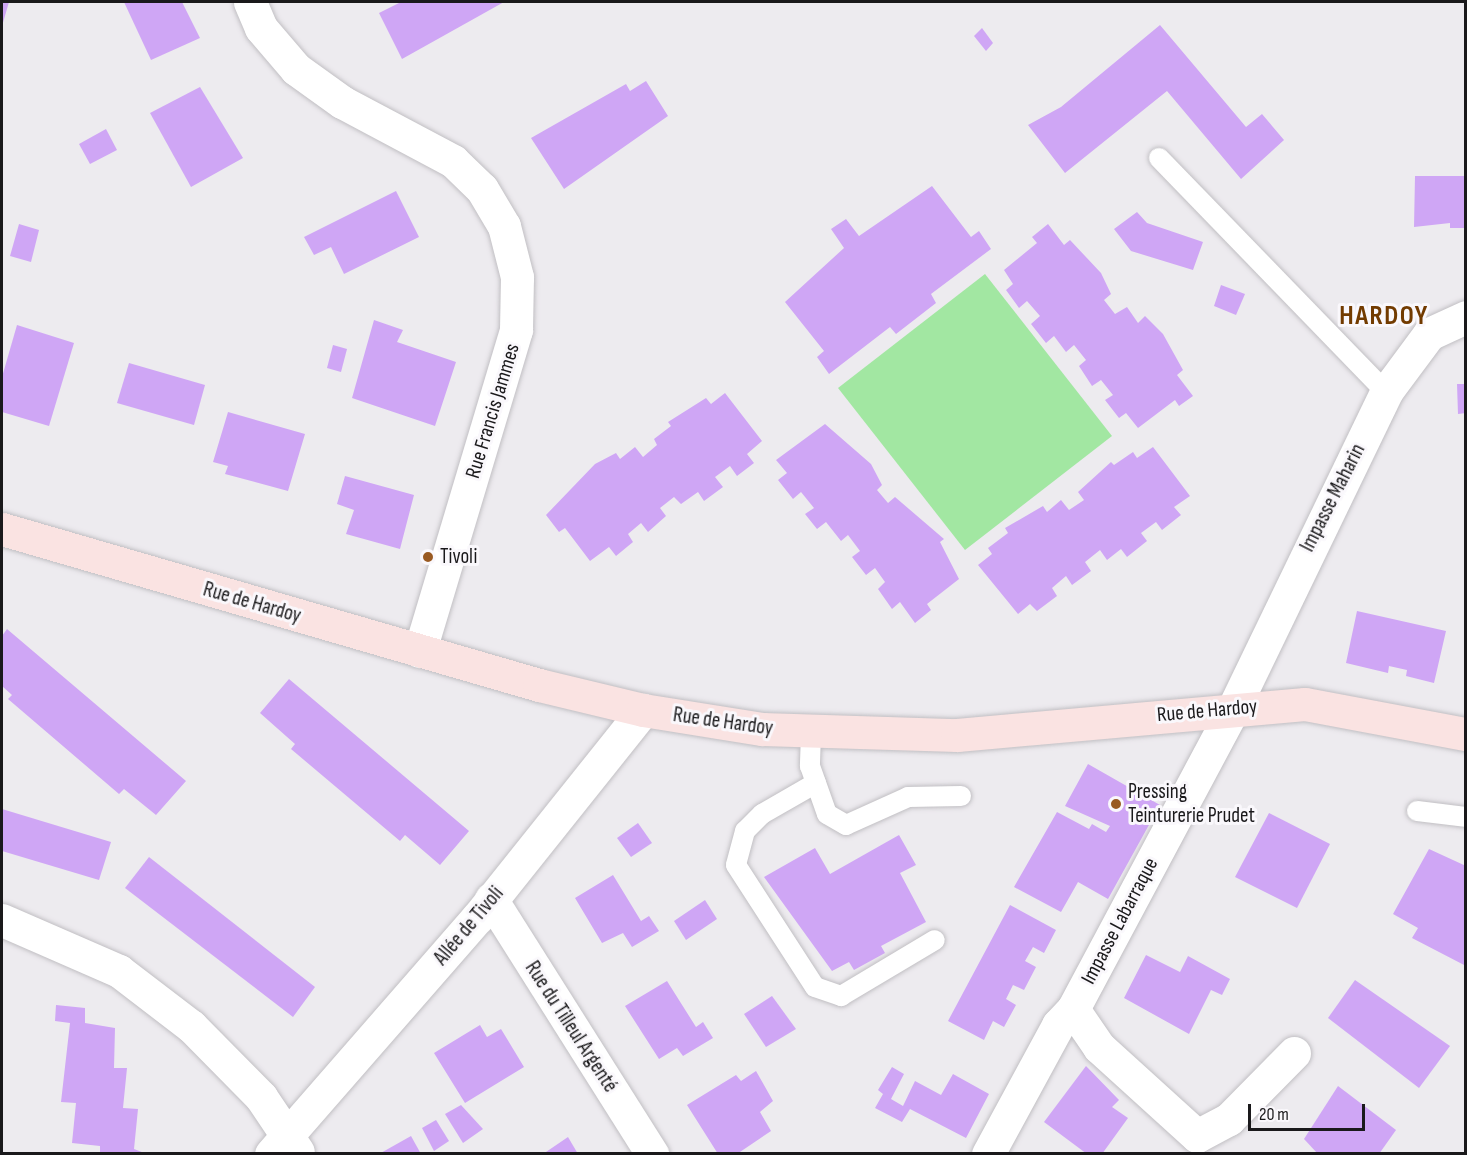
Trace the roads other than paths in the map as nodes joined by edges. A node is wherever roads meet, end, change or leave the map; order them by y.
1 (250, 2) edge
2 (1159, 158) dead end
3 (1466, 317) edge
4 (1386, 392) junction
5 (2, 529) edge
6 (420, 651) junction
7 (1234, 707) junction
8 (643, 710) junction
9 (811, 734) junction
10 (1466, 734) edge
11 (816, 783) junction
12 (961, 796) dead end
13 (1417, 811) dead end
14 (1466, 817) edge
15 (491, 899) junction
16 (2, 920) edge
17 (935, 940) dead end
18 (1073, 1009) junction
19 (1294, 1053) dead end
20 (1192, 1145) edge
21 (286, 1147) edge
22 (652, 1154) edge
23 (988, 1154) edge

1 - 6 street, Rue Francis Jammes
2 - 4 lane
3 - 4 street, Impasse Maharin
4 - 7 street, Impasse Maharin
5 - 6 street, Rue de Hardoy
6 - 8 street, Rue de Hardoy
7 - 9 street, Rue de Hardoy
7 - 10 street, Rue de Hardoy
7 - 18 street, Impasse Labarraque
8 - 9 street, Rue de Hardoy
8 - 15 street, Allée de Tivoli
9 - 11 lane
11 - 12 lane
11 - 17 lane
13 - 14 lane
15 - 21 street, Allée de Tivoli
15 - 22 street, Rue du Tilleul Argenté
16 - 21 street
18 - 20 street, Impasse Labarraque
18 - 23 street, Impasse Labarraque
19 - 20 street, Impasse Labarraque

